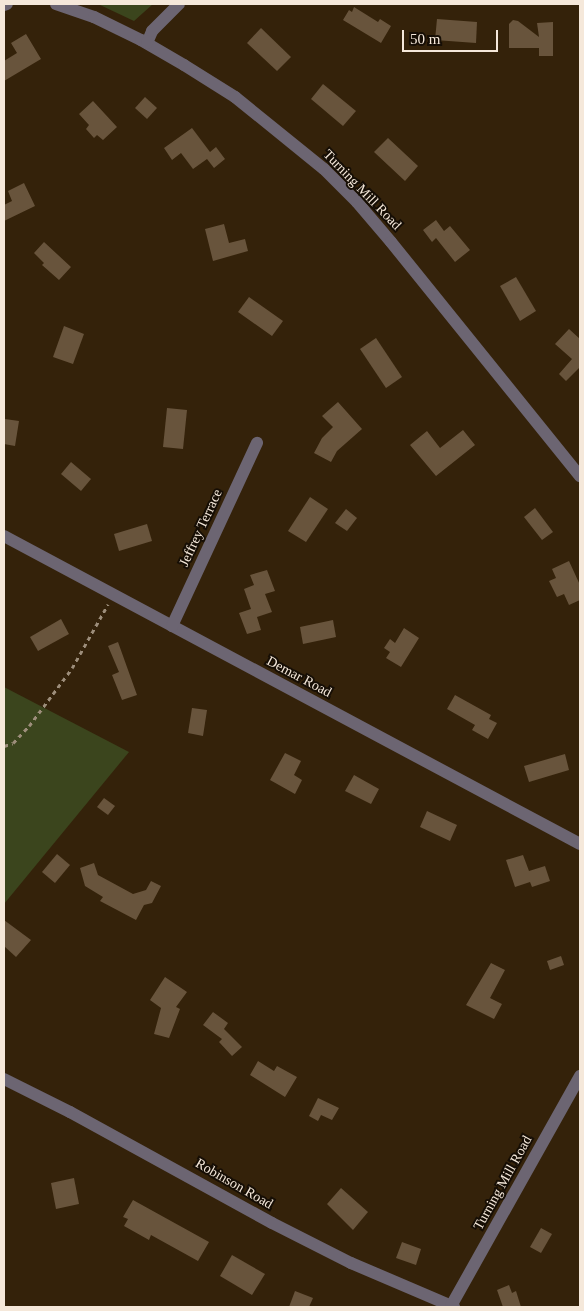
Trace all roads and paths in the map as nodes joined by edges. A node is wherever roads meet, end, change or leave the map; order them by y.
1 (56, 4) edge
2 (178, 4) edge
3 (147, 43) junction
4 (257, 443) dead end
5 (580, 476) edge
6 (4, 536) edge
7 (114, 594) junction
8 (172, 626) junction
9 (4, 746) edge
10 (580, 844) edge
11 (580, 1076) edge
12 (4, 1079) edge
13 (453, 1306) edge

1 - 3 street, Turning Mill Road
2 - 3 street
3 - 5 street, Turning Mill Road
4 - 8 street, Jeffrey Terrace
6 - 7 street, Demar Road
7 - 8 street, Demar Road
7 - 9 path
8 - 10 street, Demar Road
11 - 13 street, Turning Mill Road
12 - 13 street, Robinson Road

